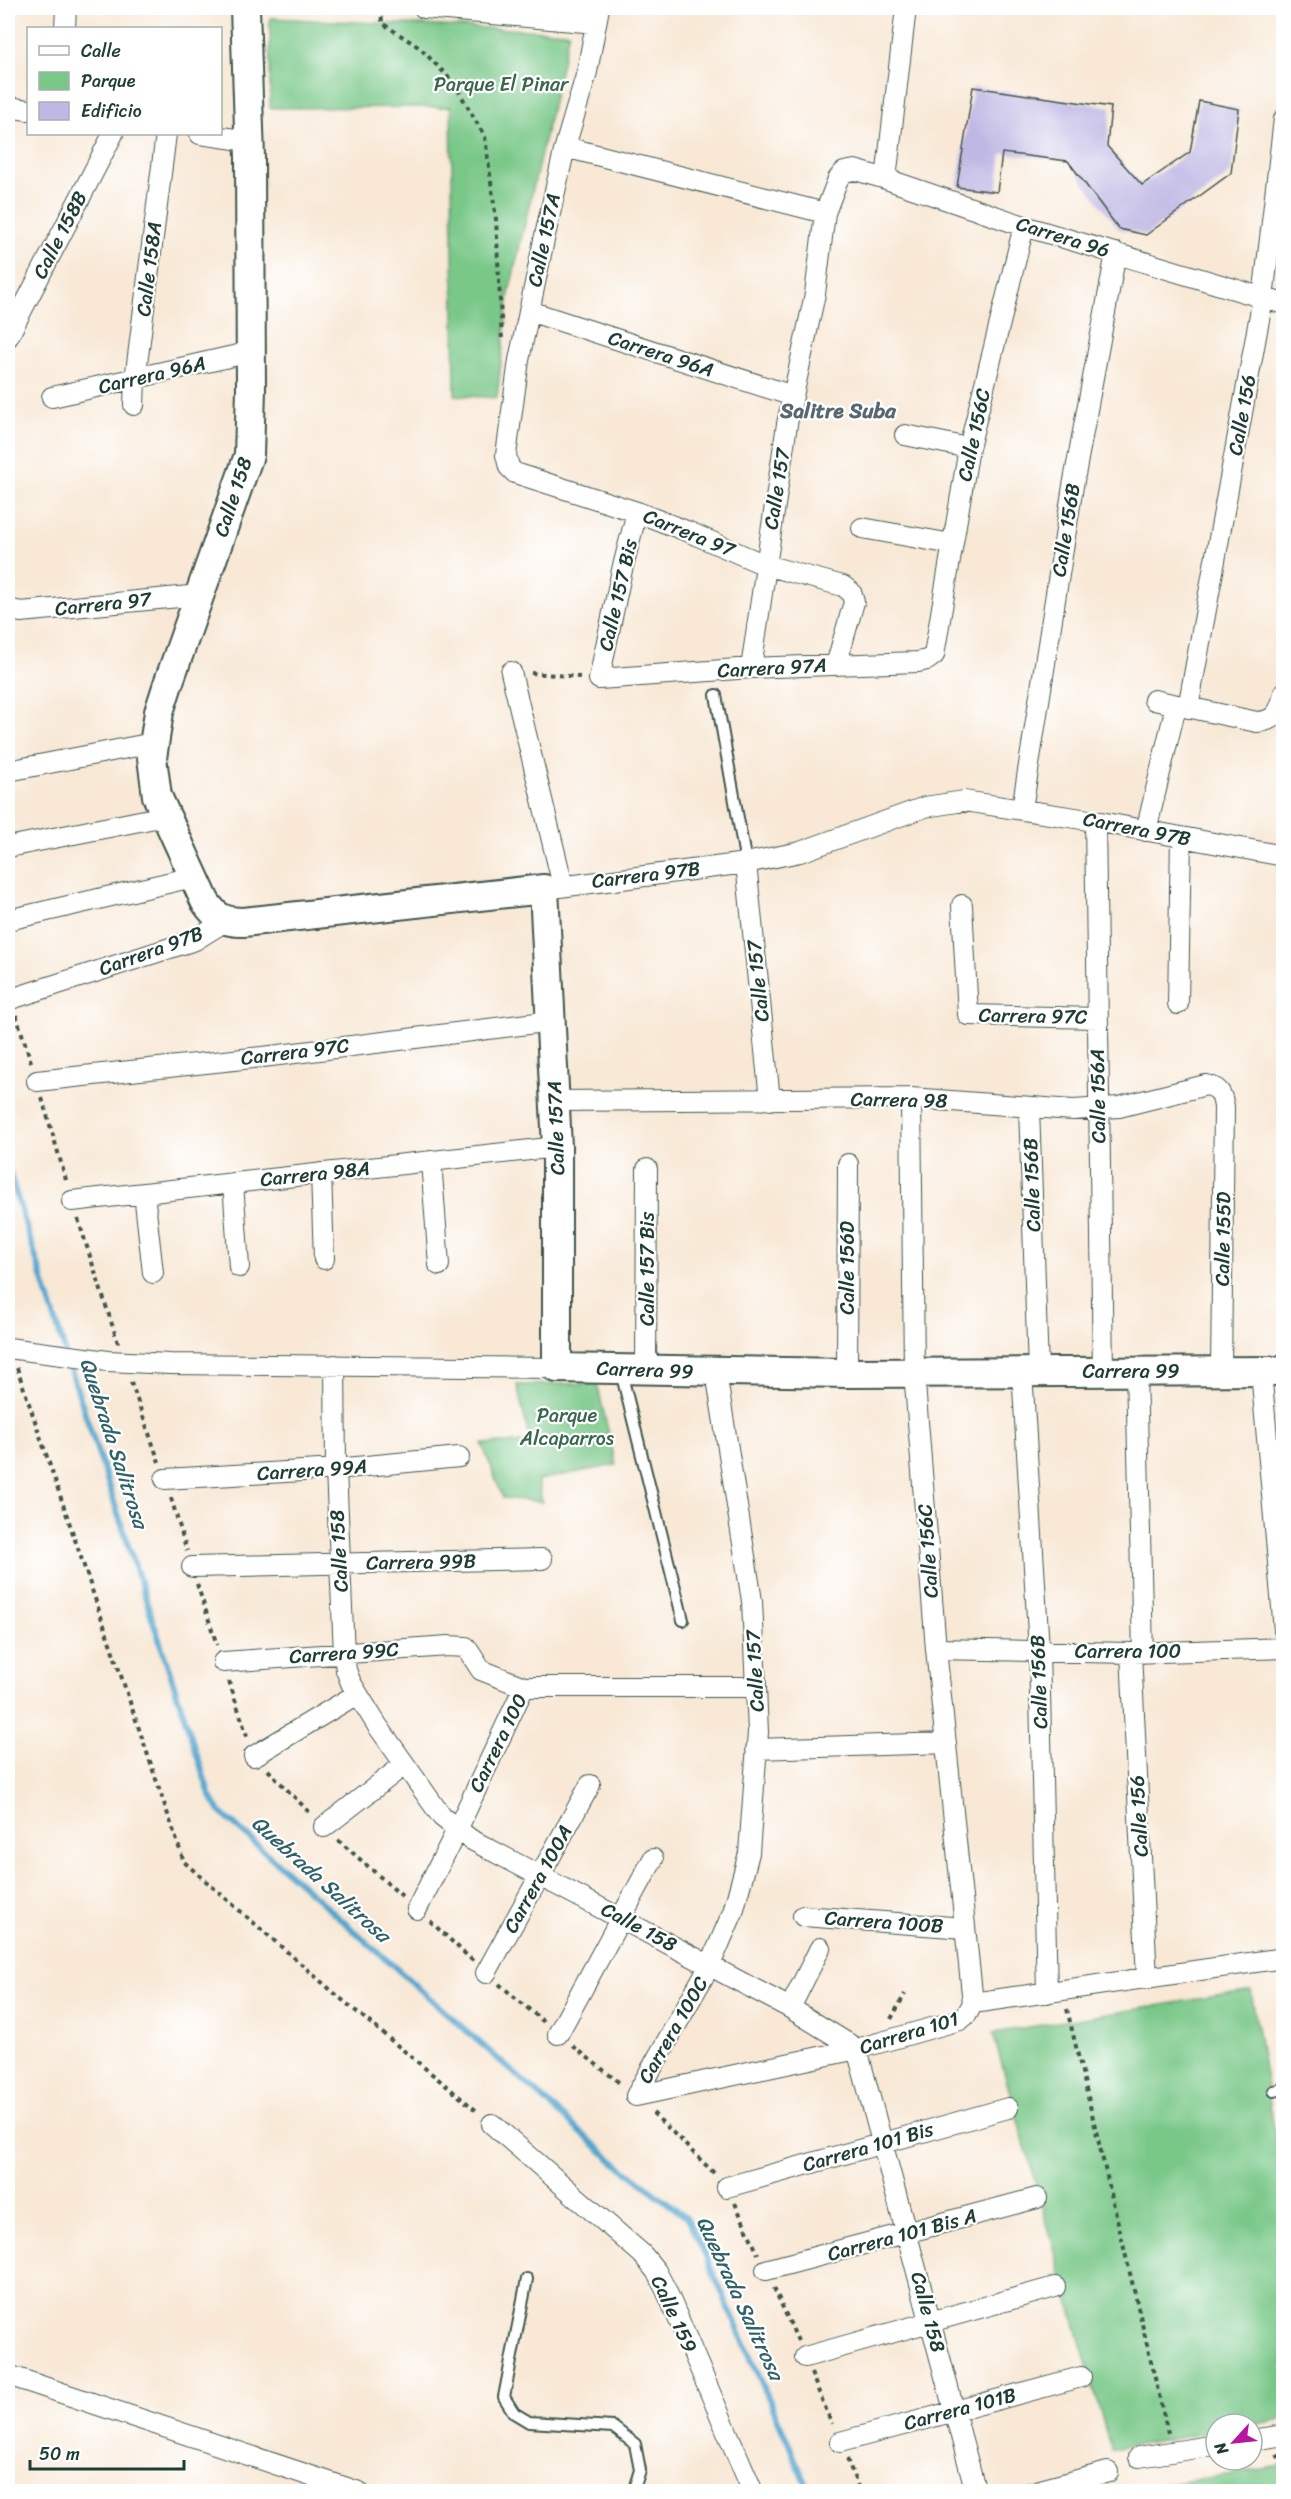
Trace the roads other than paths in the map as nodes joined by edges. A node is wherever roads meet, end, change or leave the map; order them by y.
1 (66, 8) edge
2 (245, 8) edge
3 (424, 8) edge
4 (906, 8) edge
5 (598, 15) edge
6 (65, 27) edge
7 (8, 107) edge
8 (27, 110) edge
9 (1284, 119) edge
10 (112, 135) edge
11 (166, 135) edge
12 (207, 135) edge
13 (249, 141) junction
14 (1282, 144) edge
15 (565, 147) junction
16 (844, 172) joint
17 (886, 179) junction
18 (825, 213) junction
19 (1024, 226) junction
20 (1116, 253) junction
21 (1263, 298) junction
22 (1284, 304) edge
23 (529, 311) junction
24 (8, 337) edge
25 (251, 352) junction
26 (135, 380) junction
27 (793, 396) junction
28 (52, 397) dead end
29 (134, 405) dead end
30 (905, 435) dead end
31 (969, 448) junction
32 (515, 473) joint
33 (637, 512) junction
34 (862, 528) dead end
35 (952, 544) junction
36 (765, 565) junction
37 (200, 595) junction
38 (8, 609) edge
39 (936, 646) joint
40 (836, 665) junction
41 (751, 668) junction
42 (511, 672) road end
43 (599, 678) joint
44 (1284, 693) edge
45 (716, 695) dead end
46 (1154, 700) dead end
47 (1182, 707) junction
48 (153, 743) junction
49 (8, 771) edge
50 (1022, 809) junction
51 (165, 816) junction
52 (1095, 821) junction
53 (1146, 831) junction
54 (1181, 837) junction
55 (8, 847) edge
56 (1284, 856) edge
57 (746, 862) junction
58 (193, 877) junction
59 (554, 887) junction
60 (962, 905) dead end
61 (8, 920) edge
62 (225, 922) junction
63 (11, 999) dead end
64 (1178, 1004) dead end
65 (1097, 1018) junction
66 (552, 1021) junction
67 (37, 1081) dead end
68 (911, 1098) junction
69 (770, 1100) junction
70 (555, 1101) junction
71 (1029, 1107) junction
72 (1224, 1107) joint
73 (1098, 1108) junction
74 (557, 1147) junction
75 (431, 1161) junction
76 (848, 1164) dead end
77 (647, 1169) dead end
78 (321, 1173) junction
79 (233, 1183) junction
80 (144, 1193) junction
81 (72, 1201) dead end
82 (324, 1259) dead end
83 (438, 1265) dead end
84 (239, 1267) dead end
85 (153, 1273) dead end
86 (9, 1349) edge
87 (335, 1365) junction
88 (557, 1368) junction
89 (634, 1369) junction
90 (914, 1371) junction
91 (1030, 1371) junction
92 (1103, 1371) junction
93 (1136, 1371) junction
94 (1221, 1371) junction
95 (1272, 1371) edge
96 (716, 1372) junction
97 (847, 1373) junction
98 (459, 1457) dead end
99 (336, 1469) junction
100 (165, 1479) dead end
101 (542, 1559) dead end
102 (340, 1563) junction
103 (192, 1567) dead end
104 (1282, 1597) edge
105 (683, 1620) dead end
106 (1284, 1630) edge
107 (1284, 1642) edge
108 (1283, 1648) edge
109 (936, 1649) junction
110 (1039, 1650) junction
111 (344, 1653) junction
112 (1137, 1653) junction
113 (1284, 1656) edge
114 (223, 1662) dead end
115 (524, 1687) junction
116 (756, 1687) junction
117 (357, 1694) junction
118 (946, 1743) junction
119 (756, 1749) junction
120 (254, 1756) dead end
121 (404, 1766) junction
122 (590, 1785) dead end
123 (324, 1827) dead end
124 (457, 1830) junction
125 (653, 1860) dead end
126 (540, 1875) junction
127 (417, 1909) dead end
128 (803, 1916) dead end
129 (621, 1918) junction
130 (965, 1928) junction
131 (820, 1948) dead end
132 (1284, 1958) edge
133 (710, 1965) junction
134 (486, 1973) dead end
135 (1147, 1980) junction
136 (1055, 1992) junction
137 (973, 2003) junction
138 (789, 2008) junction
139 (558, 2034) dead end
140 (857, 2049) junction
141 (636, 2096) joint
142 (1008, 2108) dead end
143 (492, 2124) road end
144 (882, 2143) junction
145 (727, 2187) dead end
146 (1037, 2198) dead end
147 (907, 2234) junction
148 (766, 2270) dead end
149 (527, 2279) dead end
150 (1055, 2287) dead end
151 (931, 2324) junction
152 (805, 2357) dead end
153 (8, 2375) edge
154 (1081, 2377) dead end
155 (954, 2410) junction
156 (1284, 2435) edge
157 (1264, 2438) edge
158 (840, 2442) dead end
159 (1204, 2447) edge
160 (1139, 2457) dead end
161 (1108, 2472) dead end
162 (359, 2492) edge
163 (633, 2492) edge
164 (753, 2492) edge
165 (976, 2492) edge
166 (1033, 2492) edge

1 - 6 street
2 - 13 street, Calle 158
3 - 5 street
4 - 17 street
5 - 15 street, Calle 157A
7 - 8 street
9 - 14 street, Calle 156
10 - 24 street, Calle 158B
11 - 26 street, Calle 158A
12 - 13 street
13 - 25 street, Calle 158
14 - 21 street, Calle 156
15 - 18 street
15 - 23 street, Calle 157A
16 - 17 street, Carrera 96
16 - 18 street, Calle 157
17 - 19 street, Carrera 96
18 - 27 street, Calle 157
19 - 20 street, Carrera 96
19 - 31 street, Calle 156C
20 - 21 street, Carrera 96
20 - 50 street, Calle 156B
21 - 22 street, Carrera 96
21 - 47 street, Calle 156
23 - 27 street, Carrera 96A
23 - 32 street, Calle 157A
25 - 26 street, Carrera 96A
25 - 37 street, Calle 158
26 - 28 street, Carrera 96A
26 - 29 street, Calle 158A
27 - 36 street, Calle 157
30 - 31 street
31 - 35 street, Calle 156C
32 - 33 street, Carrera 97
33 - 36 street, Carrera 97
33 - 43 street, Calle 157 Bis
34 - 35 street
35 - 39 street, Calle 156C
36 - 40 street, Carrera 97
36 - 41 street, Calle 157
37 - 38 street, Carrera 97
37 - 48 street, Calle 158
39 - 40 street, Carrera 97A
40 - 41 street, Carrera 97A
41 - 43 street, Carrera 97A
42 - 59 street, Calle 157A
44 - 47 street
45 - 57 lane
46 - 47 street
47 - 53 street, Calle 156
48 - 49 street
48 - 51 street, Calle 158
50 - 52 street, Carrera 97B
50 - 57 street, Carrera 97B
51 - 55 street
51 - 58 street, Calle 158
52 - 53 street, Carrera 97B
52 - 65 street, Calle 156A
53 - 54 street, Carrera 97B
54 - 56 street, Carrera 97B
54 - 64 street
57 - 59 street, Carrera 97B
57 - 69 street, Calle 157
58 - 61 street
58 - 62 street, Calle 158
59 - 62 street, Carrera 97B
59 - 66 street, Calle 157A
60 - 65 street, Carrera 97C
62 - 63 street, Carrera 97B
65 - 73 street, Calle 156A
66 - 67 street, Carrera 97C
66 - 70 street, Calle 157A
68 - 69 street, Carrera 98
68 - 71 street, Carrera 98
68 - 90 street, Calle 156C
69 - 70 street, Carrera 98
70 - 74 street, Calle 157A
71 - 73 street, Carrera 98
71 - 91 street, Calle 156B
72 - 73 street, Carrera 98
72 - 94 street, Calle 155D
73 - 92 street, Calle 156A
74 - 75 street, Carrera 98A
74 - 88 street, Calle 157A
75 - 78 street, Carrera 98A
75 - 83 street
76 - 97 street, Calle 156D
77 - 89 street, Calle 157 Bis
78 - 79 street, Carrera 98A
78 - 82 street
79 - 80 street, Carrera 98A
79 - 84 street
80 - 81 street, Carrera 98A
80 - 85 street
86 - 87 street, Carrera 99
87 - 88 street, Carrera 99
87 - 99 street, Calle 158
88 - 89 street, Carrera 99
89 - 96 street, Carrera 99
89 - 105 lane
90 - 91 street, Carrera 99
90 - 97 street, Carrera 99
90 - 109 street, Calle 156C
91 - 92 street, Carrera 99
91 - 110 street, Calle 156B
92 - 93 street, Carrera 99
93 - 94 street, Carrera 99
93 - 112 street, Calle 156
94 - 95 street, Carrera 99
95 - 104 street
96 - 97 street, Carrera 99
96 - 116 street, Calle 157
98 - 99 street, Carrera 99A
99 - 100 street, Carrera 99A
99 - 102 street, Calle 158
101 - 102 street, Carrera 99B
102 - 103 street, Carrera 99B
102 - 111 street, Calle 158
104 - 106 street
107 - 108 street
108 - 112 street, Carrera 100
108 - 113 street
109 - 110 street, Carrera 100
109 - 118 street, Calle 156C
110 - 112 street, Carrera 100
110 - 136 street, Calle 156B
111 - 114 street, Carrera 99C
111 - 115 street, Carrera 99C
111 - 117 street, Calle 158
112 - 135 street, Calle 156
115 - 116 street, Carrera 100
115 - 124 street, Carrera 100
116 - 119 street, Calle 157
117 - 120 street
117 - 121 street, Calle 158
118 - 119 street
118 - 130 street, Calle 156C
119 - 133 street, Calle 157
121 - 123 street
121 - 124 street, Calle 158
122 - 126 street, Carrera 100A
124 - 126 street, Calle 158
124 - 127 street, Carrera 100
125 - 129 street
126 - 129 street, Calle 158
126 - 134 street, Carrera 100A
128 - 130 street, Carrera 100B
129 - 133 street, Calle 158
129 - 139 street
130 - 137 street, Calle 156C
131 - 138 street
132 - 135 street, Carrera 101
133 - 138 street, Calle 158
133 - 141 street, Carrera 100C
135 - 136 street, Carrera 101
136 - 137 street, Carrera 101
137 - 140 street, Carrera 101
138 - 140 street, Calle 158
140 - 141 street, Carrera 101
140 - 144 street, Calle 158
142 - 144 street, Carrera 101 Bis
143 - 164 street, Calle 159
144 - 145 street, Carrera 101 Bis
144 - 147 street, Calle 158
146 - 147 street, Carrera 101 Bis A
147 - 148 street, Carrera 101 Bis A
147 - 151 street, Calle 158
149 - 163 lane
150 - 151 street
151 - 152 street
151 - 155 street, Calle 158
153 - 162 street
154 - 155 street, Carrera 101B
155 - 158 street, Carrera 101B
155 - 165 street, Calle 158
156 - 157 street
159 - 160 street
161 - 166 street

